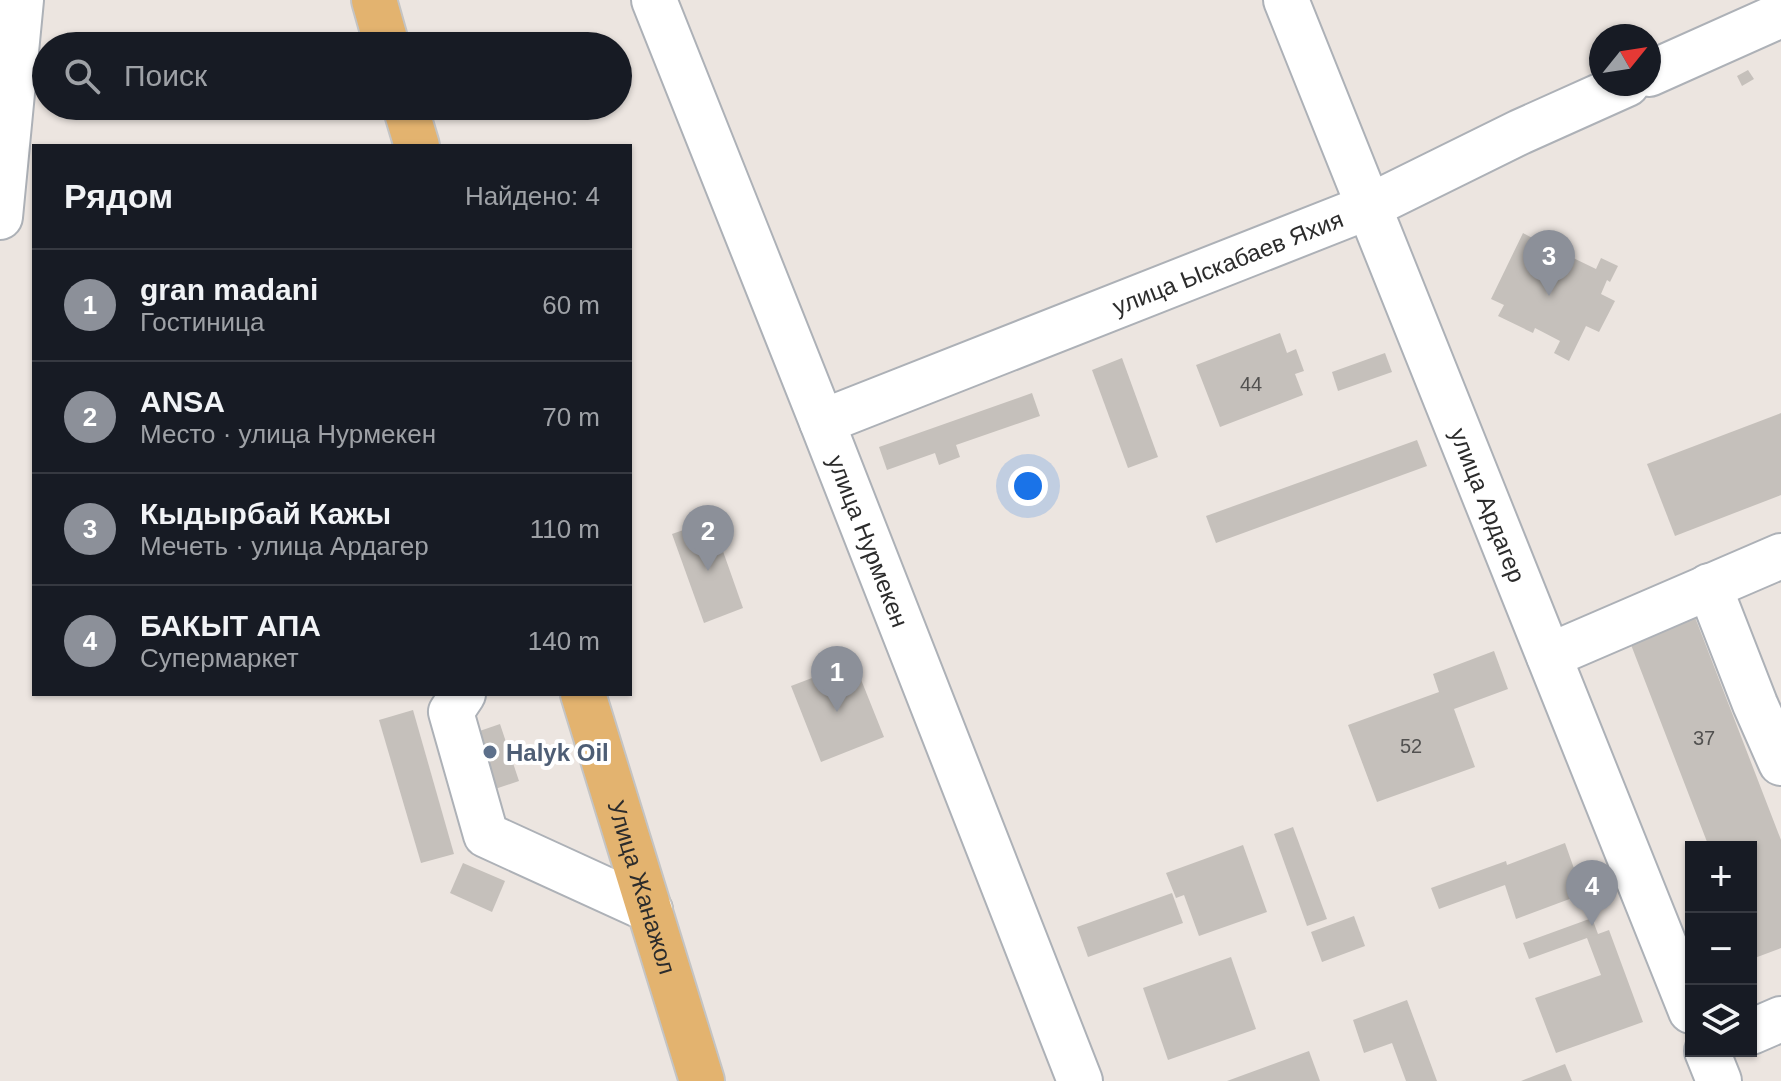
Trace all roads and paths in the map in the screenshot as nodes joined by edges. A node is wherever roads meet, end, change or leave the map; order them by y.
1 (21, 0) edge
2 (374, 0) edge
3 (654, 0) edge
4 (1286, 0) edge
5 (1781, 15) edge
6 (383, 32) edge
7 (1661, 69) edge
8 (1600, 96) edge
9 (409, 120) edge
10 (416, 144) edge
11 (1368, 207) junction
12 (0, 217) edge
13 (822, 422) junction
14 (1781, 556) edge
15 (1709, 586) junction
16 (1549, 656) junction
17 (462, 696) edge
18 (584, 696) edge
19 (1781, 763) edge
20 (650, 910) junction
21 (1685, 996) edge
22 (1781, 1019) edge
23 (1757, 1029) edge
24 (1709, 1057) edge
25 (702, 1081) edge
26 (1080, 1081) edge
27 (1719, 1081) edge

1 - 12 street
2 - 6 main road
3 - 13 street, улица Нурмекен
4 - 11 street, улица Ардагер
5 - 7 street
8 - 11 street, улица Ыскабаев Яхия
9 - 10 main road
11 - 13 street, улица Ыскабаев Яхия
11 - 16 street, улица Ардагер
13 - 26 street, улица Нурмекен
14 - 15 street
15 - 16 street
15 - 19 street
16 - 21 street, улица Ардагер
17 - 20 street
18 - 20 main road, Улица Жанажол
20 - 25 main road, Улица Жанажол
22 - 23 street
24 - 27 street

